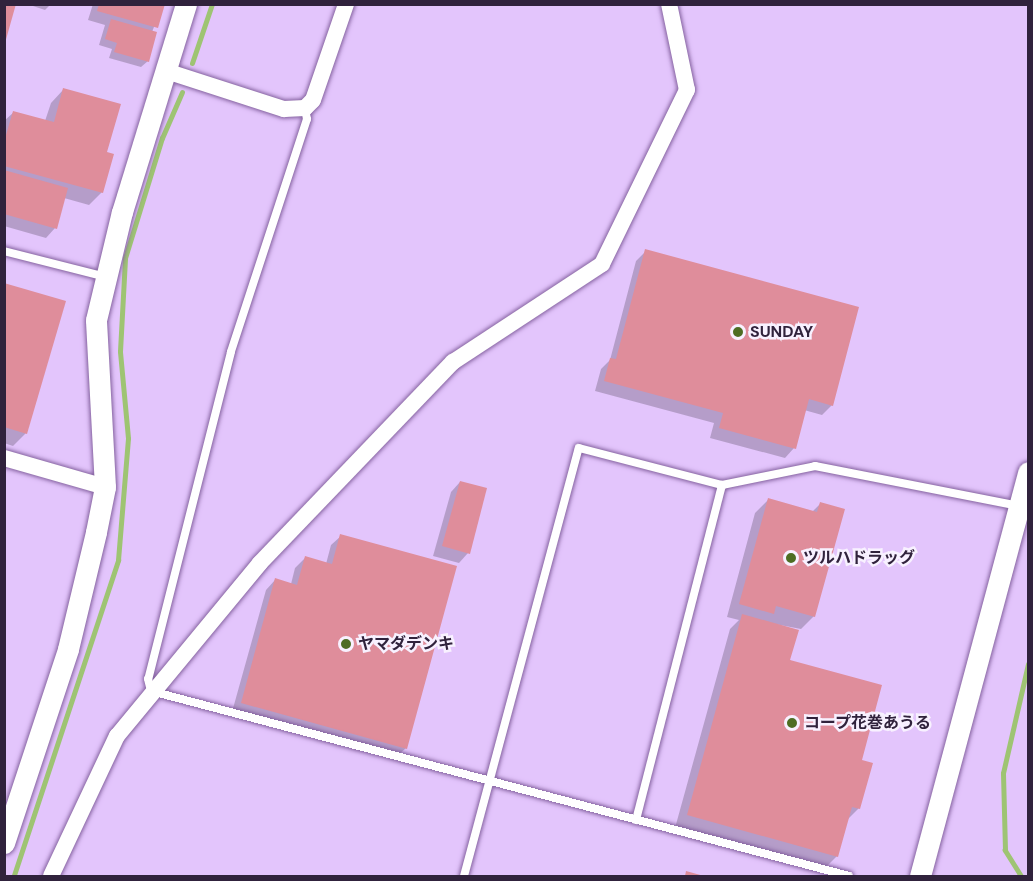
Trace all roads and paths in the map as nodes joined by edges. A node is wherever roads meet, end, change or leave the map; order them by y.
1 (186, 4) edge
2 (346, 4) edge
3 (669, 4) edge
4 (166, 71) junction
5 (305, 108) junction
6 (4, 250) edge
7 (106, 278) junction
8 (4, 458) edge
9 (1029, 472) edge
10 (722, 485) junction
11 (105, 487) junction
12 (1019, 506) junction
13 (151, 691) junction
14 (490, 781) junction
15 (636, 820) junction
16 (4, 843) edge
17 (51, 876) edge
18 (464, 876) edge
19 (849, 876) edge
20 (920, 876) edge

1 - 4 street
2 - 5 street
3 - 13 street
4 - 5 street
4 - 7 street
5 - 13 lane
6 - 7 lane
7 - 11 street
8 - 11 street
9 - 12 street
10 - 12 lane
10 - 14 lane
10 - 15 lane
11 - 16 street
12 - 20 street
13 - 14 lane
13 - 17 street
14 - 15 lane
14 - 18 lane
15 - 19 lane

